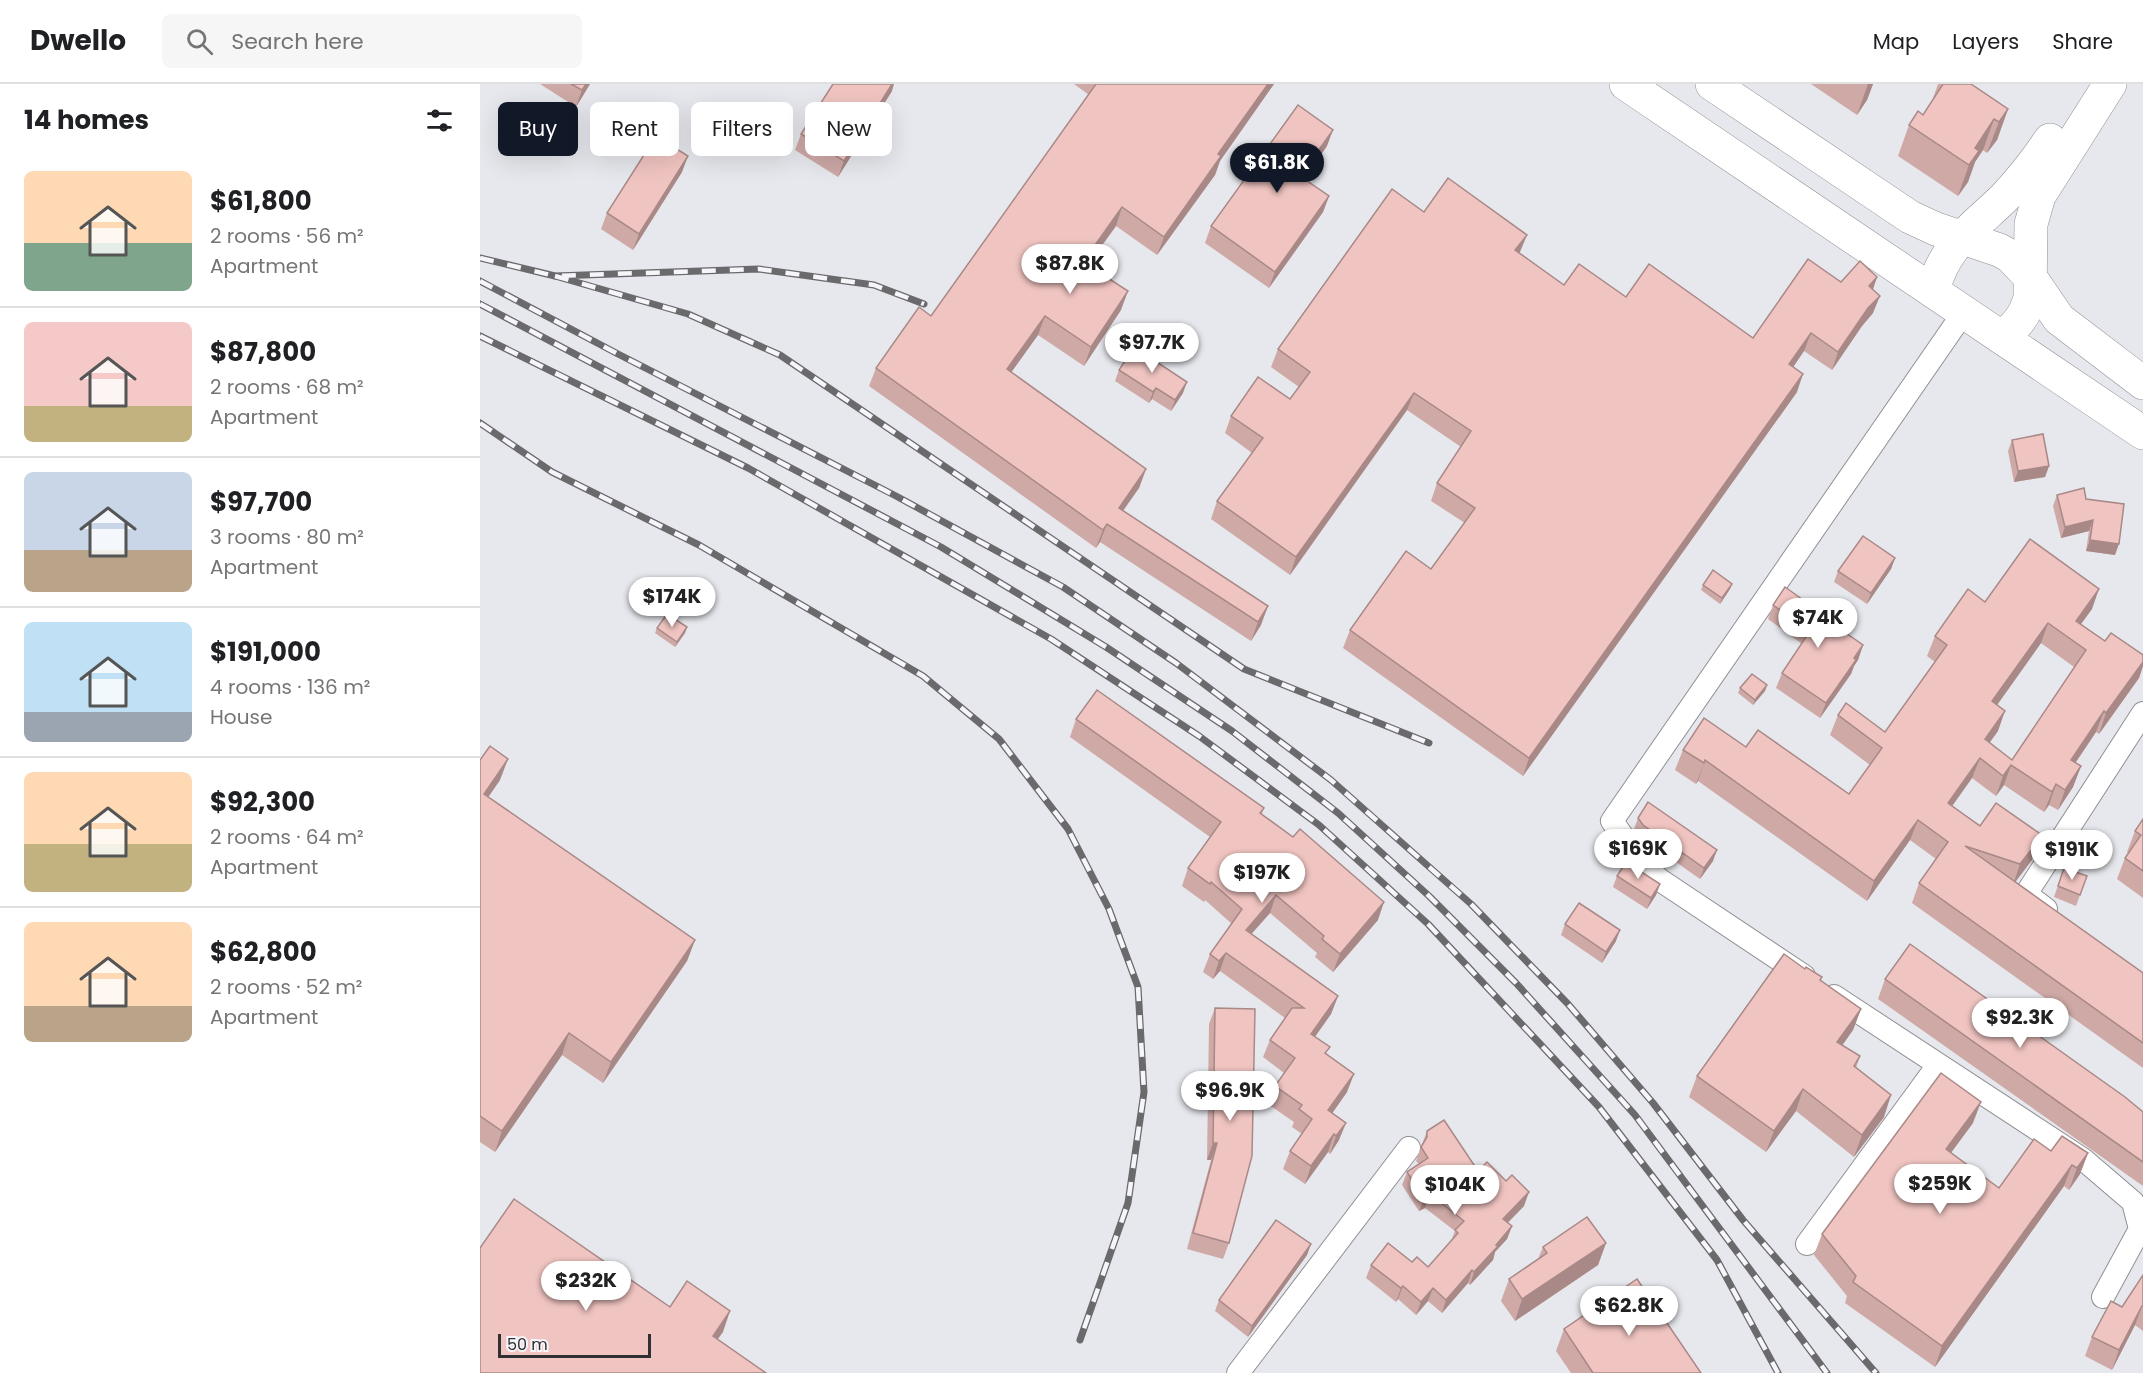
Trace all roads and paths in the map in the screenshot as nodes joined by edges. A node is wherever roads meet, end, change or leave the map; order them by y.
1 (1626, 84) edge
2 (1712, 84) edge
3 (2088, 84) edge
4 (2110, 84) edge
5 (1962, 238) junction
6 (2031, 278) junction
7 (1933, 291) junction
8 (1964, 312) junction
9 (2076, 333) junction
10 (2001, 337) junction
11 (2049, 369) junction
12 (2143, 383) edge
13 (2143, 433) edge
14 (2143, 713) edge
15 (2065, 921) edge
16 (1938, 1065) junction
17 (1409, 1148) dead end
18 (1807, 1244) dead end
19 (2103, 1297) dead end
20 (1238, 1373) edge

1 - 7 main road
2 - 5 main road
3 - 5 main road
4 - 6 main road
5 - 6 main road
5 - 7 main road
6 - 9 main road
6 - 10 main road
7 - 8 main road
8 - 10 main road
8 - 16 street
9 - 11 main road
9 - 12 main road
10 - 11 main road
11 - 13 main road
14 - 15 street
16 - 18 street
16 - 19 street
17 - 20 street

